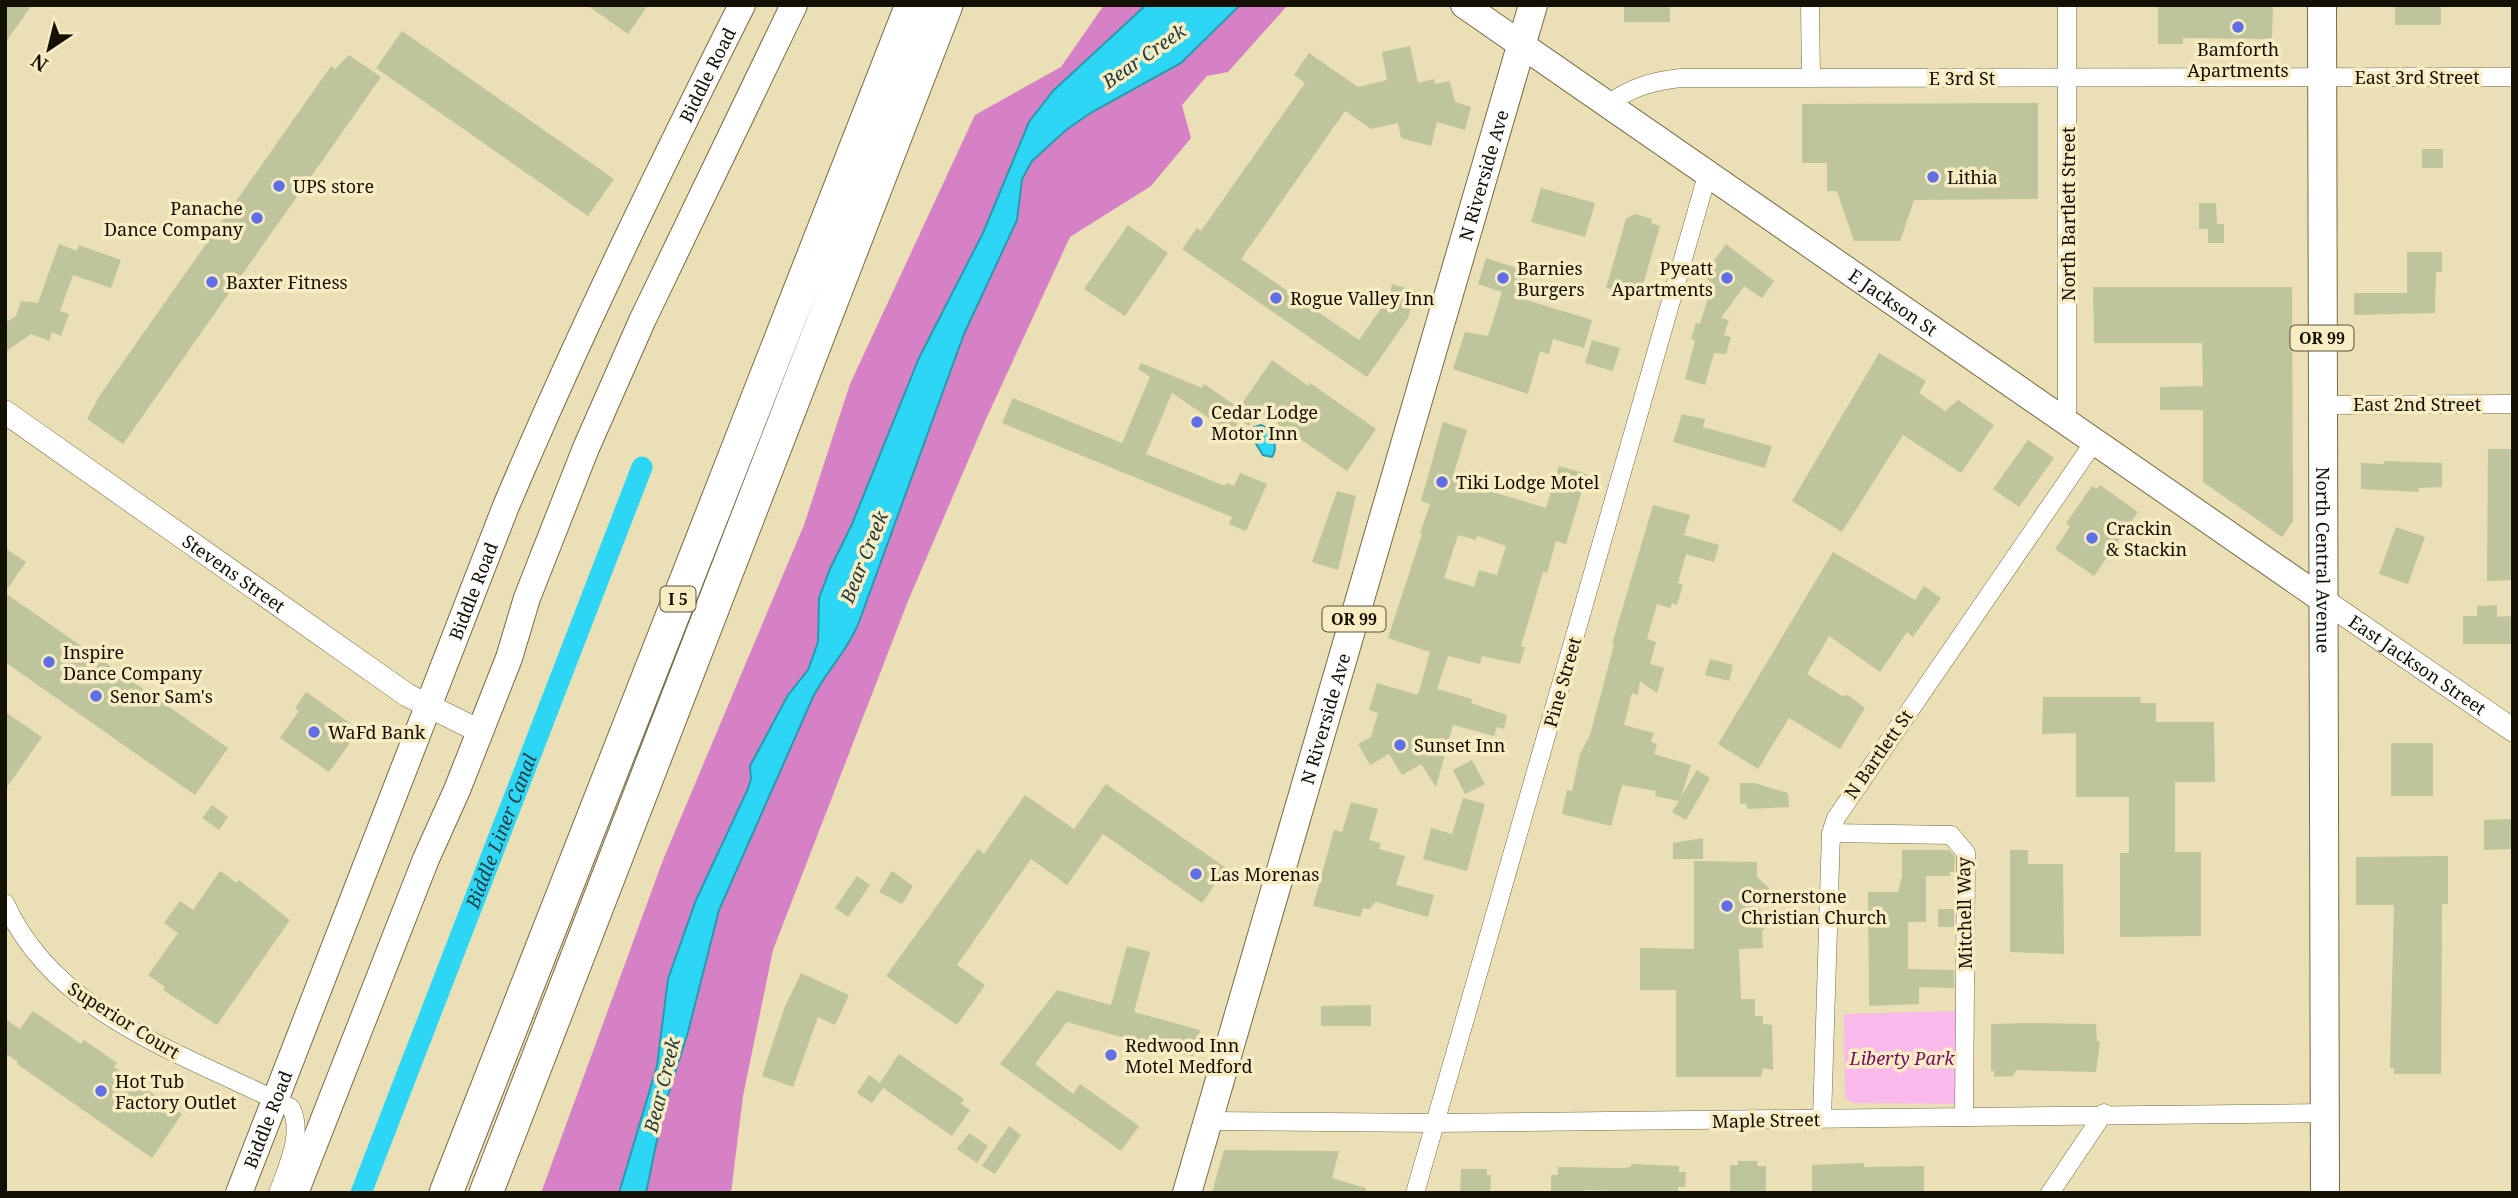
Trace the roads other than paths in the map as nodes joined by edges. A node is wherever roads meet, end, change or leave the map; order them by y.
1 (742, 5) edge
2 (778, 5) edge
3 (794, 5) edge
4 (912, 5) edge
5 (946, 5) edge
6 (1464, 5) edge
7 (1533, 5) edge
8 (1810, 5) edge
9 (2067, 5) edge
10 (2322, 5) edge
11 (1521, 45) junction
12 (2322, 77) junction
13 (2513, 77) edge
14 (1811, 78) junction
15 (2068, 78) junction
16 (753, 91) junction
17 (1608, 104) junction
18 (1708, 172) junction
19 (2513, 404) edge
20 (2322, 405) junction
21 (5, 412) edge
22 (2067, 422) junction
23 (2094, 442) junction
24 (527, 598) junction
25 (2322, 599) junction
26 (429, 707) junction
27 (469, 726) junction
28 (2513, 730) edge
29 (1831, 833) junction
30 (426, 859) junction
31 (5, 903) edge
32 (275, 1100) junction
33 (2325, 1112) junction
34 (2104, 1114) junction
35 (1964, 1116) junction
36 (1822, 1119) junction
37 (1207, 1121) junction
38 (1435, 1123) junction
39 (239, 1193) edge
40 (278, 1193) edge
41 (295, 1193) edge
42 (446, 1193) edge
43 (486, 1193) edge
44 (1187, 1193) edge
45 (1415, 1193) edge
46 (2050, 1193) edge
47 (2325, 1193) edge

1 - 26 main road, Biddle Road
2 - 16 main road
3 - 16 main road
4 - 42 highway, I 5
5 - 43 highway, I 5
6 - 11 main road, E Jackson St
7 - 11 main road, OR 99
8 - 14 street
9 - 15 street, North Bartlett Street
10 - 12 main road, North Central Avenue / OR 99
11 - 17 main road, E Jackson St
11 - 37 main road, N Riverside Ave / OR 99
12 - 13 street, East 3rd Street
12 - 15 street, E 3rd St
12 - 20 main road, North Central Avenue / OR 99
14 - 15 street, E 3rd St
14 - 17 street, E 3rd St
15 - 22 street, North Bartlett Street
16 - 24 main road
17 - 18 main road, E Jackson St
18 - 22 main road, E Jackson St
18 - 38 street, Pine Street
19 - 20 street, East 2nd Street
20 - 25 main road, North Central Avenue / OR 99
21 - 26 street, Stevens Street
22 - 23 main road, E Jackson St
23 - 25 main road, E Jackson St
23 - 29 street, N Bartlett St
24 - 27 main road
24 - 30 main road
25 - 28 street, East Jackson Street
25 - 33 main road, North Central Avenue / OR 99
26 - 27 street, Stevens Street
26 - 32 main road, Biddle Road
27 - 30 main road
29 - 35 street, Mitchell Way
29 - 36 street, N Bartlett St
30 - 41 main road
31 - 32 street, Superior Court
32 - 39 main road, Biddle Road
32 - 40 street
33 - 34 street, Maple Street
33 - 47 main road, OR 99
34 - 35 street, Maple Street
34 - 46 street
35 - 36 street, Maple Street
36 - 38 street, Maple Street
37 - 38 street, Maple Street
37 - 44 main road, N Riverside Ave / OR 99
38 - 45 street, Pine Street

